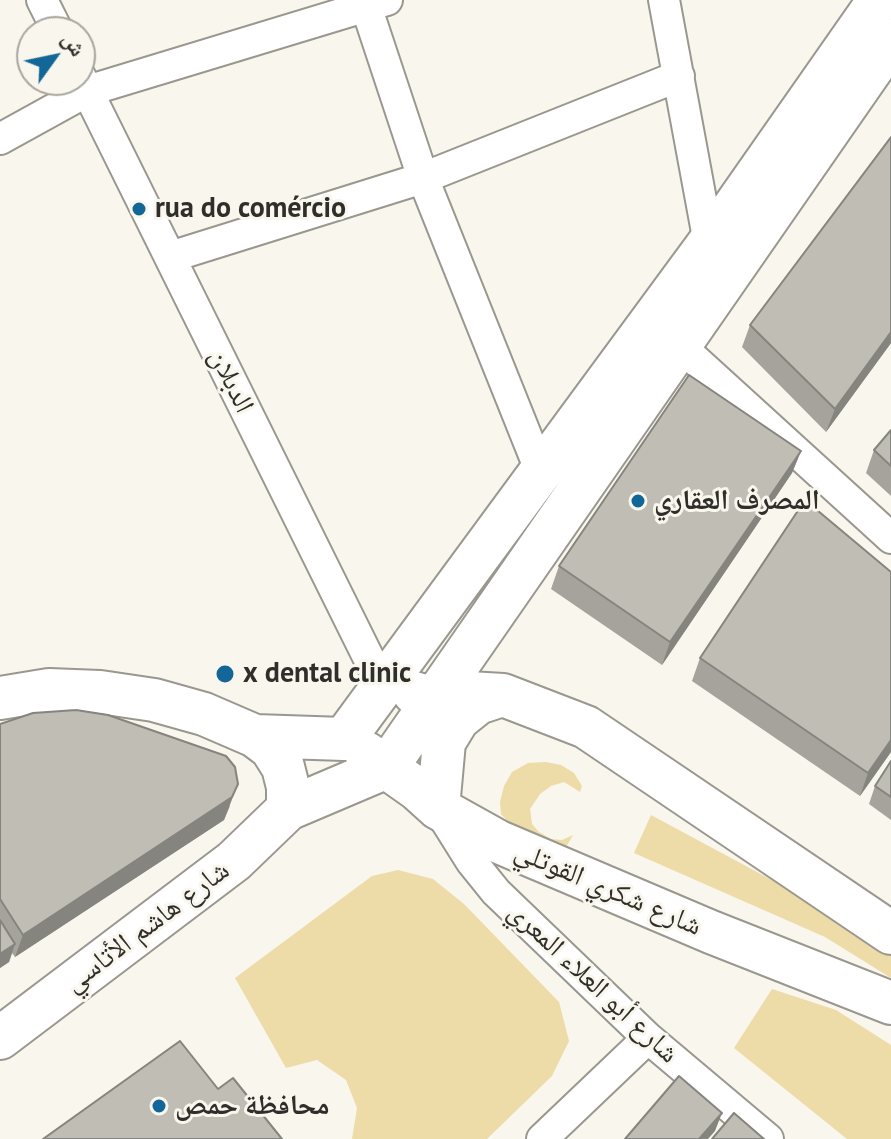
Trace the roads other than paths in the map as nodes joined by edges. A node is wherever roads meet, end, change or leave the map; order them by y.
1 (664, 0) edge
2 (879, 0) edge
3 (376, 3) edge
4 (891, 41) edge
5 (679, 76) junction
6 (96, 81) edge
7 (66, 96) edge
8 (90, 96) edge
9 (0, 139) edge
10 (423, 178) junction
11 (709, 243) junction
12 (170, 257) junction
13 (679, 345) junction
14 (540, 470) junction
15 (891, 538) edge
16 (382, 685) junction
17 (503, 695) junction
18 (0, 698) edge
19 (433, 698) junction
20 (255, 736) junction
21 (344, 739) junction
22 (387, 767) junction
23 (438, 808) junction
24 (288, 809) junction
25 (891, 933) edge
26 (891, 1003) edge
27 (0, 1038) edge
28 (648, 1038) junction
29 (542, 1139) edge
30 (768, 1139) edge

1 - 5 street
2 - 11 main road
3 - 6 street
3 - 10 street
4 - 13 main road
5 - 10 street
5 - 11 street
7 - 9 street
8 - 12 street, الدبلان
10 - 12 street
10 - 14 street
11 - 14 main road
12 - 16 street, الدبلان
13 - 15 street
13 - 19 main road
14 - 16 main road
16 - 19 main road
16 - 21 main road
17 - 19 main road
17 - 23 main road
17 - 25 main road
18 - 20 main road
19 - 22 main road
20 - 21 main road
20 - 24 main road
21 - 22 main road, شارع شكري القوتلي
22 - 23 main road, شارع شكري القوتلي
22 - 24 main road
23 - 26 main road, شارع شكري القوتلي
23 - 28 street, شارع أبو العلاء المعري
24 - 27 main road, شارع هاشم الأتاسي
28 - 29 street
28 - 30 street, شارع أبو العلاء المعري

